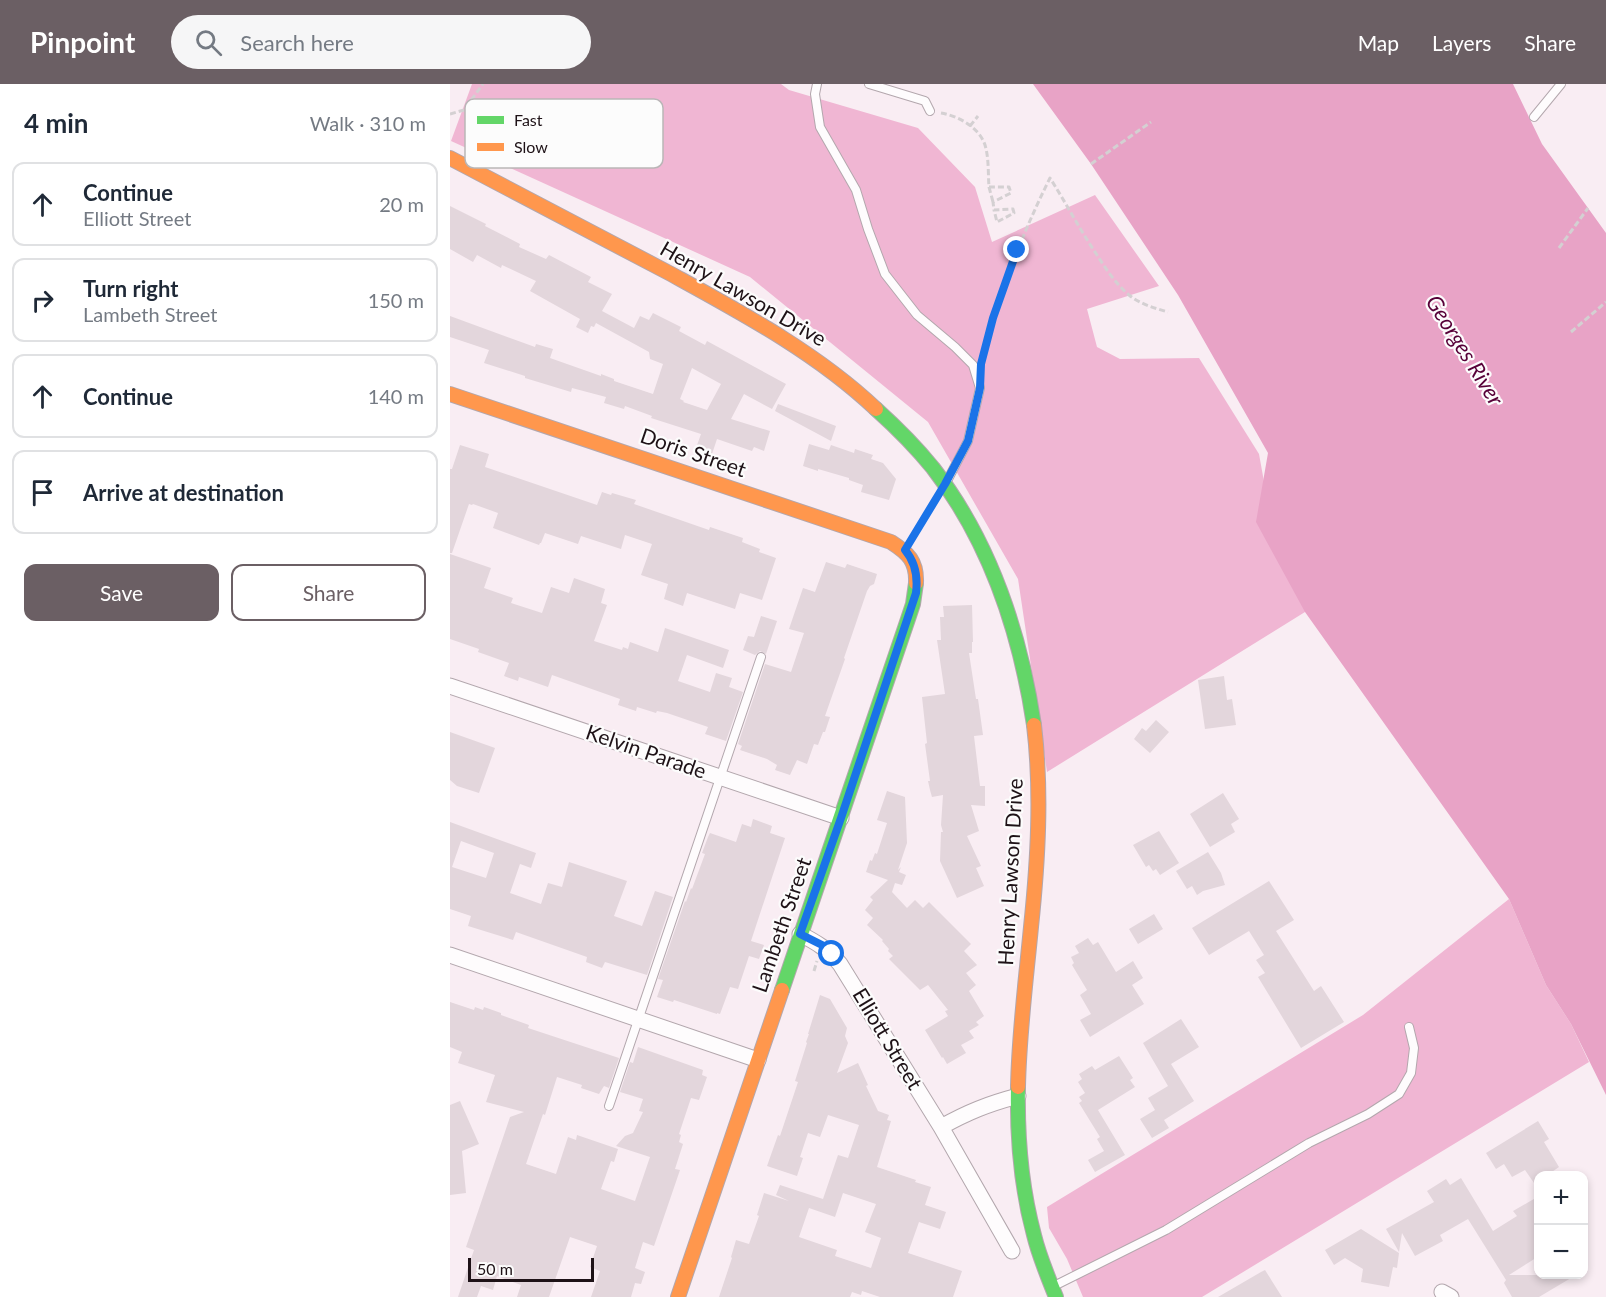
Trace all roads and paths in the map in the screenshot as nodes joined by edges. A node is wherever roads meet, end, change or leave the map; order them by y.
1 (483, 84) edge
2 (817, 84) edge
3 (869, 84) edge
4 (1561, 84) edge
5 (472, 99) edge
6 (465, 109) edge
7 (930, 111) joint
8 (450, 114) edge
9 (978, 116) dead end
10 (1534, 117) dead end
11 (1151, 122) dead end
12 (970, 126) junction
13 (450, 158) edge
14 (1091, 164) dead end
15 (465, 166) edge
16 (469, 168) edge
17 (989, 187) junction
18 (993, 202) junction
19 (1588, 208) dead end
20 (994, 210) junction
21 (1559, 248) dead end
22 (1606, 302) edge
23 (1168, 312) dead end
24 (1571, 332) dead end
25 (980, 388) junction
26 (450, 394) edge
27 (945, 484) junction
28 (905, 550) junction
29 (761, 657) dead end
30 (450, 686) edge
31 (721, 778) junction
32 (841, 818) junction
33 (800, 934) junction
34 (450, 955) edge
35 (639, 1019) junction
36 (1409, 1026) dead end
37 (758, 1060) junction
38 (1018, 1096) junction
39 (609, 1106) dead end
40 (940, 1127) junction
41 (1012, 1251) dead end
42 (1054, 1292) edge
43 (678, 1297) edge

1 - 5 path
2 - 25 lane
3 - 7 lane
4 - 10 lane
6 - 8 path
7 - 12 path
9 - 12 path
11 - 14 path
12 - 17 path
13 - 15 main road, Henry Lawson Drive
16 - 27 main road, Henry Lawson Drive
17 - 18 path
17 - 18 path
18 - 20 path
19 - 21 path
20 - 20 path
22 - 24 path
23 - 25 path
25 - 27 lane
26 - 28 main road, Doris Street
27 - 28 path
27 - 38 main road, Henry Lawson Drive
28 - 32 main road, Lambeth Street
29 - 31 lane
30 - 31 street, Kelvin Parade
31 - 32 street, Kelvin Parade
31 - 35 lane
32 - 33 main road, Lambeth Street
33 - 37 main road, Lambeth Street
33 - 40 street, Elliott Street
34 - 35 street
35 - 37 street
35 - 39 lane
36 - 42 lane
37 - 43 main road, Lambeth Street
38 - 40 street
38 - 42 main road, Henry Lawson Drive
40 - 41 street, Elliott Street

